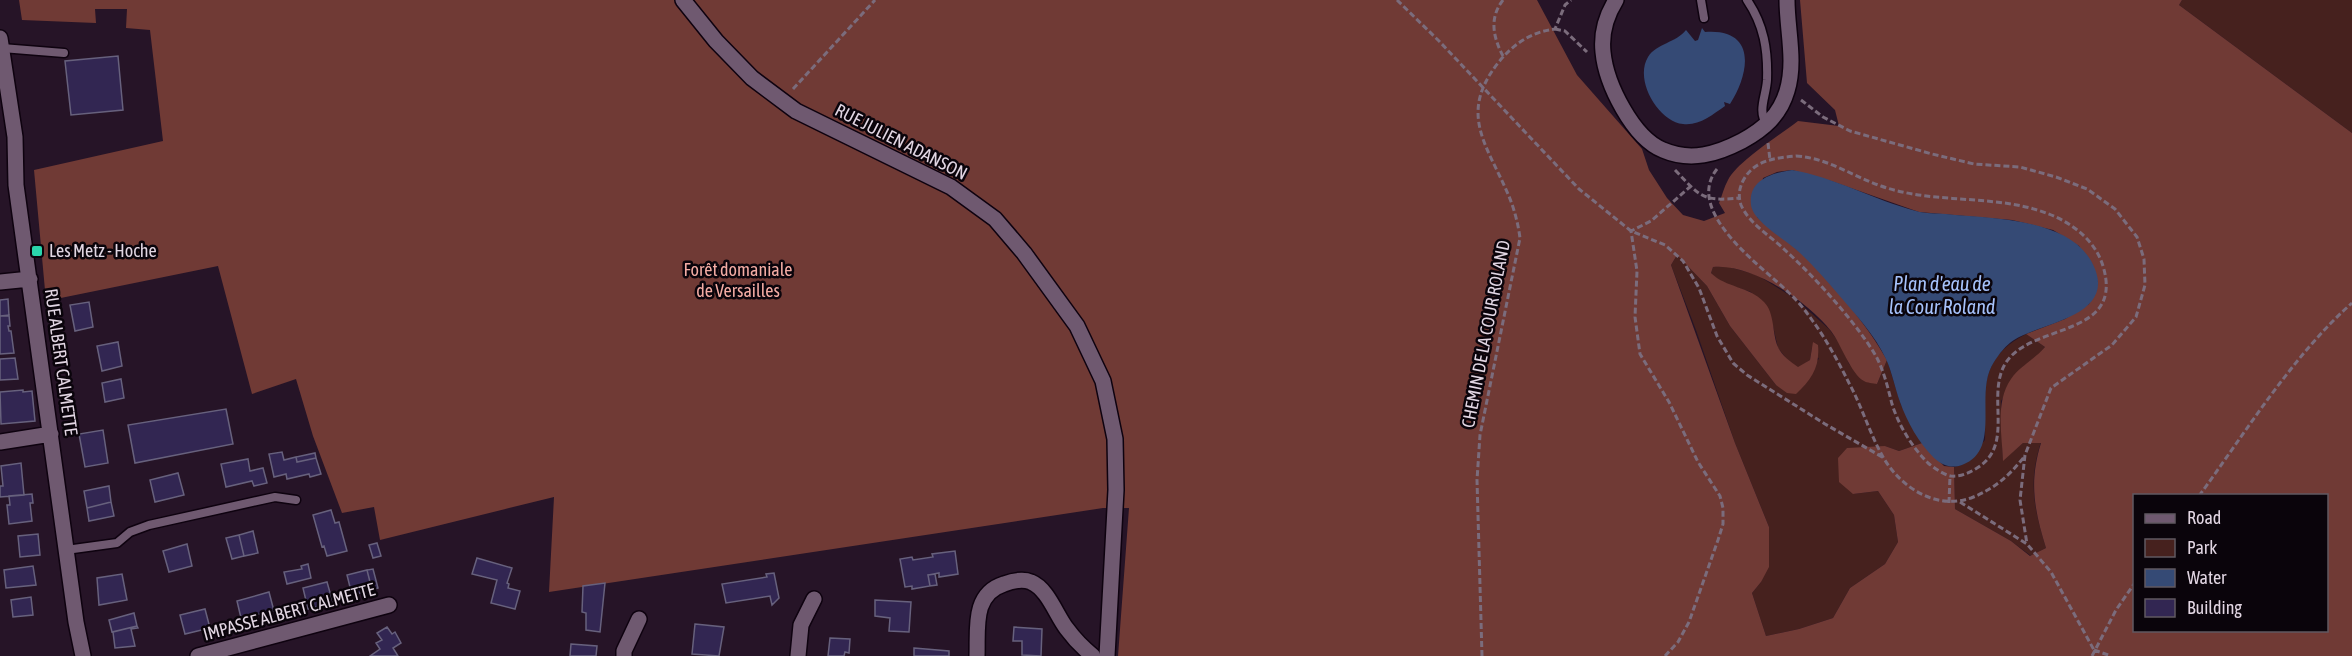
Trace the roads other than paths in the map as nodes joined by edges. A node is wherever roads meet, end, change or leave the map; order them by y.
1 (683, 0) edge
2 (1616, 0) edge
3 (1701, 0) edge
4 (1747, 0) edge
5 (1786, 1) edge
6 (1704, 18) dead end
7 (1, 43) edge
8 (64, 53) dead end
9 (7, 121) edge
10 (1767, 132) junction
11 (30, 279) junction
12 (0, 282) edge
13 (51, 434) junction
14 (0, 442) edge
15 (296, 500) dead end
16 (66, 550) junction
17 (814, 599) dead end
18 (389, 605) dead end
19 (639, 618) dead end
20 (83, 656) edge
21 (198, 656) edge
22 (624, 656) edge
23 (798, 656) edge
24 (977, 656) edge
25 (1093, 656) edge
26 (1107, 656) edge

1 - 26 street, RUE JULIEN ADANSON
2 - 10 street
3 - 6 lane
4 - 10 lane
5 - 10 street
7 - 8 lane
7 - 9 street, RUE ALBERT CALMETTE
9 - 11 street, RUE ALBERT CALMETTE
11 - 12 street
11 - 13 street, RUE ALBERT CALMETTE
13 - 14 street
13 - 16 street, RUE ALBERT CALMETTE
15 - 16 lane
16 - 20 street, RUE ALBERT CALMETTE
17 - 23 street
18 - 21 street, IMPASSE ALBERT CALMETTE
19 - 22 street
24 - 25 street

